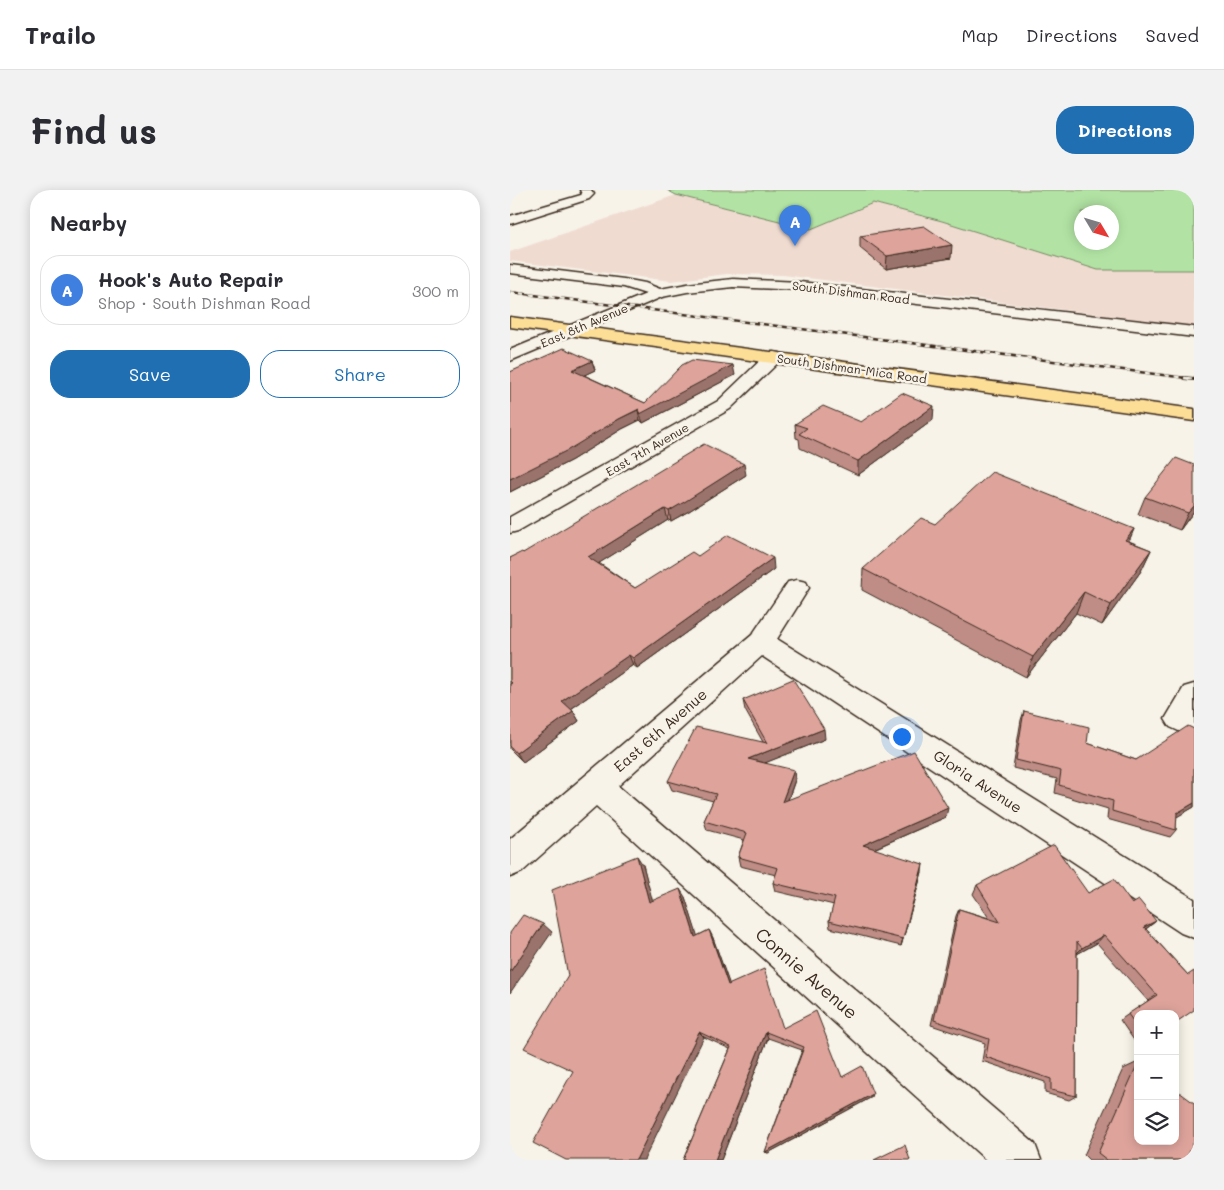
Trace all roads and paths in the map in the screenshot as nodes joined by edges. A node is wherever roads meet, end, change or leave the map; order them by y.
1 (585, 190) edge
2 (510, 220) edge
3 (510, 269) edge
4 (658, 294) junction
5 (510, 322) edge
6 (571, 330) junction
7 (1194, 332) edge
8 (510, 356) edge
9 (774, 357) junction
10 (1194, 415) edge
11 (510, 526) edge
12 (797, 588) dead end
13 (761, 642) junction
14 (596, 786) junction
15 (510, 861) edge
16 (1194, 920) edge
17 (1019, 1160) edge

1 - 2 street
3 - 4 street
4 - 6 street, East 8th Avenue
4 - 7 street, South Dishman Road
5 - 6 main road, South Dishman-Mica Road
6 - 8 street, East 8th Avenue
6 - 9 main road, South Dishman-Mica Road
9 - 10 main road, South Dishman-Mica Road
9 - 11 street, East 7th Avenue
12 - 13 street, East 6th Avenue
13 - 14 street, East 6th Avenue
13 - 16 street, Gloria Avenue
14 - 15 street, East 6th Avenue
14 - 17 street, Connie Avenue

